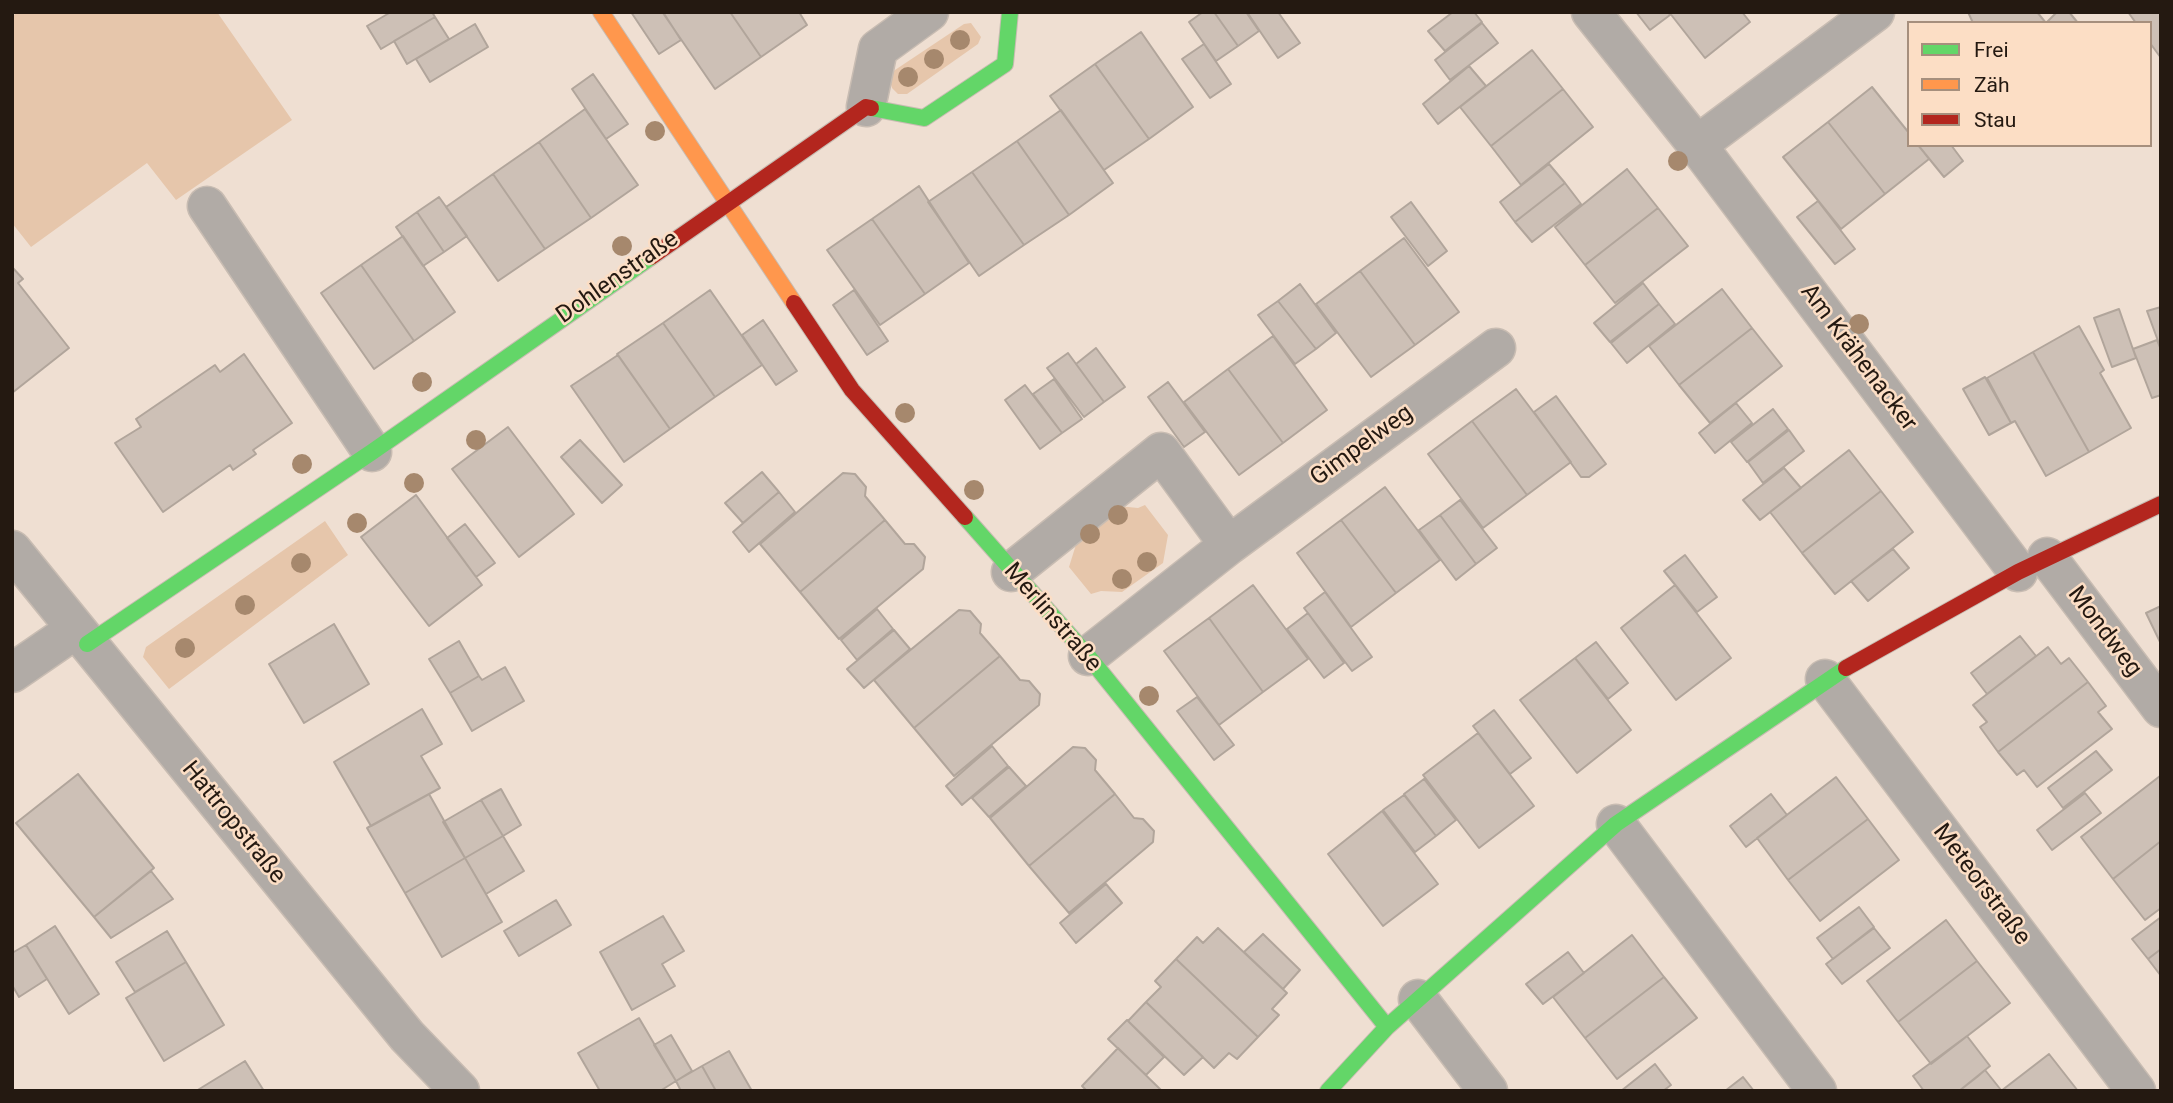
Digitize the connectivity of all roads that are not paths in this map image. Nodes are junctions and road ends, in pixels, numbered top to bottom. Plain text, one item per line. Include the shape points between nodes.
1 (601, 12) edge
2 (929, 12) edge
3 (1010, 12) edge
4 (1591, 12) edge
5 (1875, 12) edge
6 (866, 107) junction
7 (1697, 145) junction
8 (728, 201) junction
9 (207, 206) dead end
10 (1496, 348) dead end
11 (372, 452) junction
12 (2161, 504) edge
13 (1228, 545) junction
14 (12, 550) edge
15 (2032, 564) junction
16 (1011, 572) junction
17 (81, 636) junction
18 (1088, 656) junction
19 (12, 673) edge
20 (1825, 679) junction
21 (2161, 708) edge
22 (1616, 824) junction
23 (1418, 999) junction
24 (1387, 1027) junction
25 (460, 1091) edge
26 (1328, 1091) edge
27 (1488, 1091) edge
28 (1817, 1091) edge
29 (2136, 1091) edge

1 - 8 street, Merlinstraße
2 - 6 street via 878,48
3 - 6 street via 1005,64 924,118
4 - 7 street, Am Krähenacker
5 - 7 street
6 - 8 street, Dohlenstraße
7 - 15 street, Am Krähenacker
8 - 11 street, Dohlenstraße
8 - 16 street, Merlinstraße via 852,390
9 - 11 street
10 - 13 street, Gimpelweg
11 - 17 street, Dohlenstraße
12 - 15 street
13 - 16 street via 1161,452
13 - 18 street, Gimpelweg
14 - 17 street, Hattropstraße
15 - 20 street
15 - 21 street, Mondweg
16 - 18 street, Merlinstraße
17 - 19 street
17 - 25 street, Hattropstraße via 407,1037
18 - 24 street, Merlinstraße
20 - 22 street
20 - 29 street, Meteorstraße
22 - 23 street
22 - 28 street
23 - 24 street
23 - 27 street
24 - 26 street

